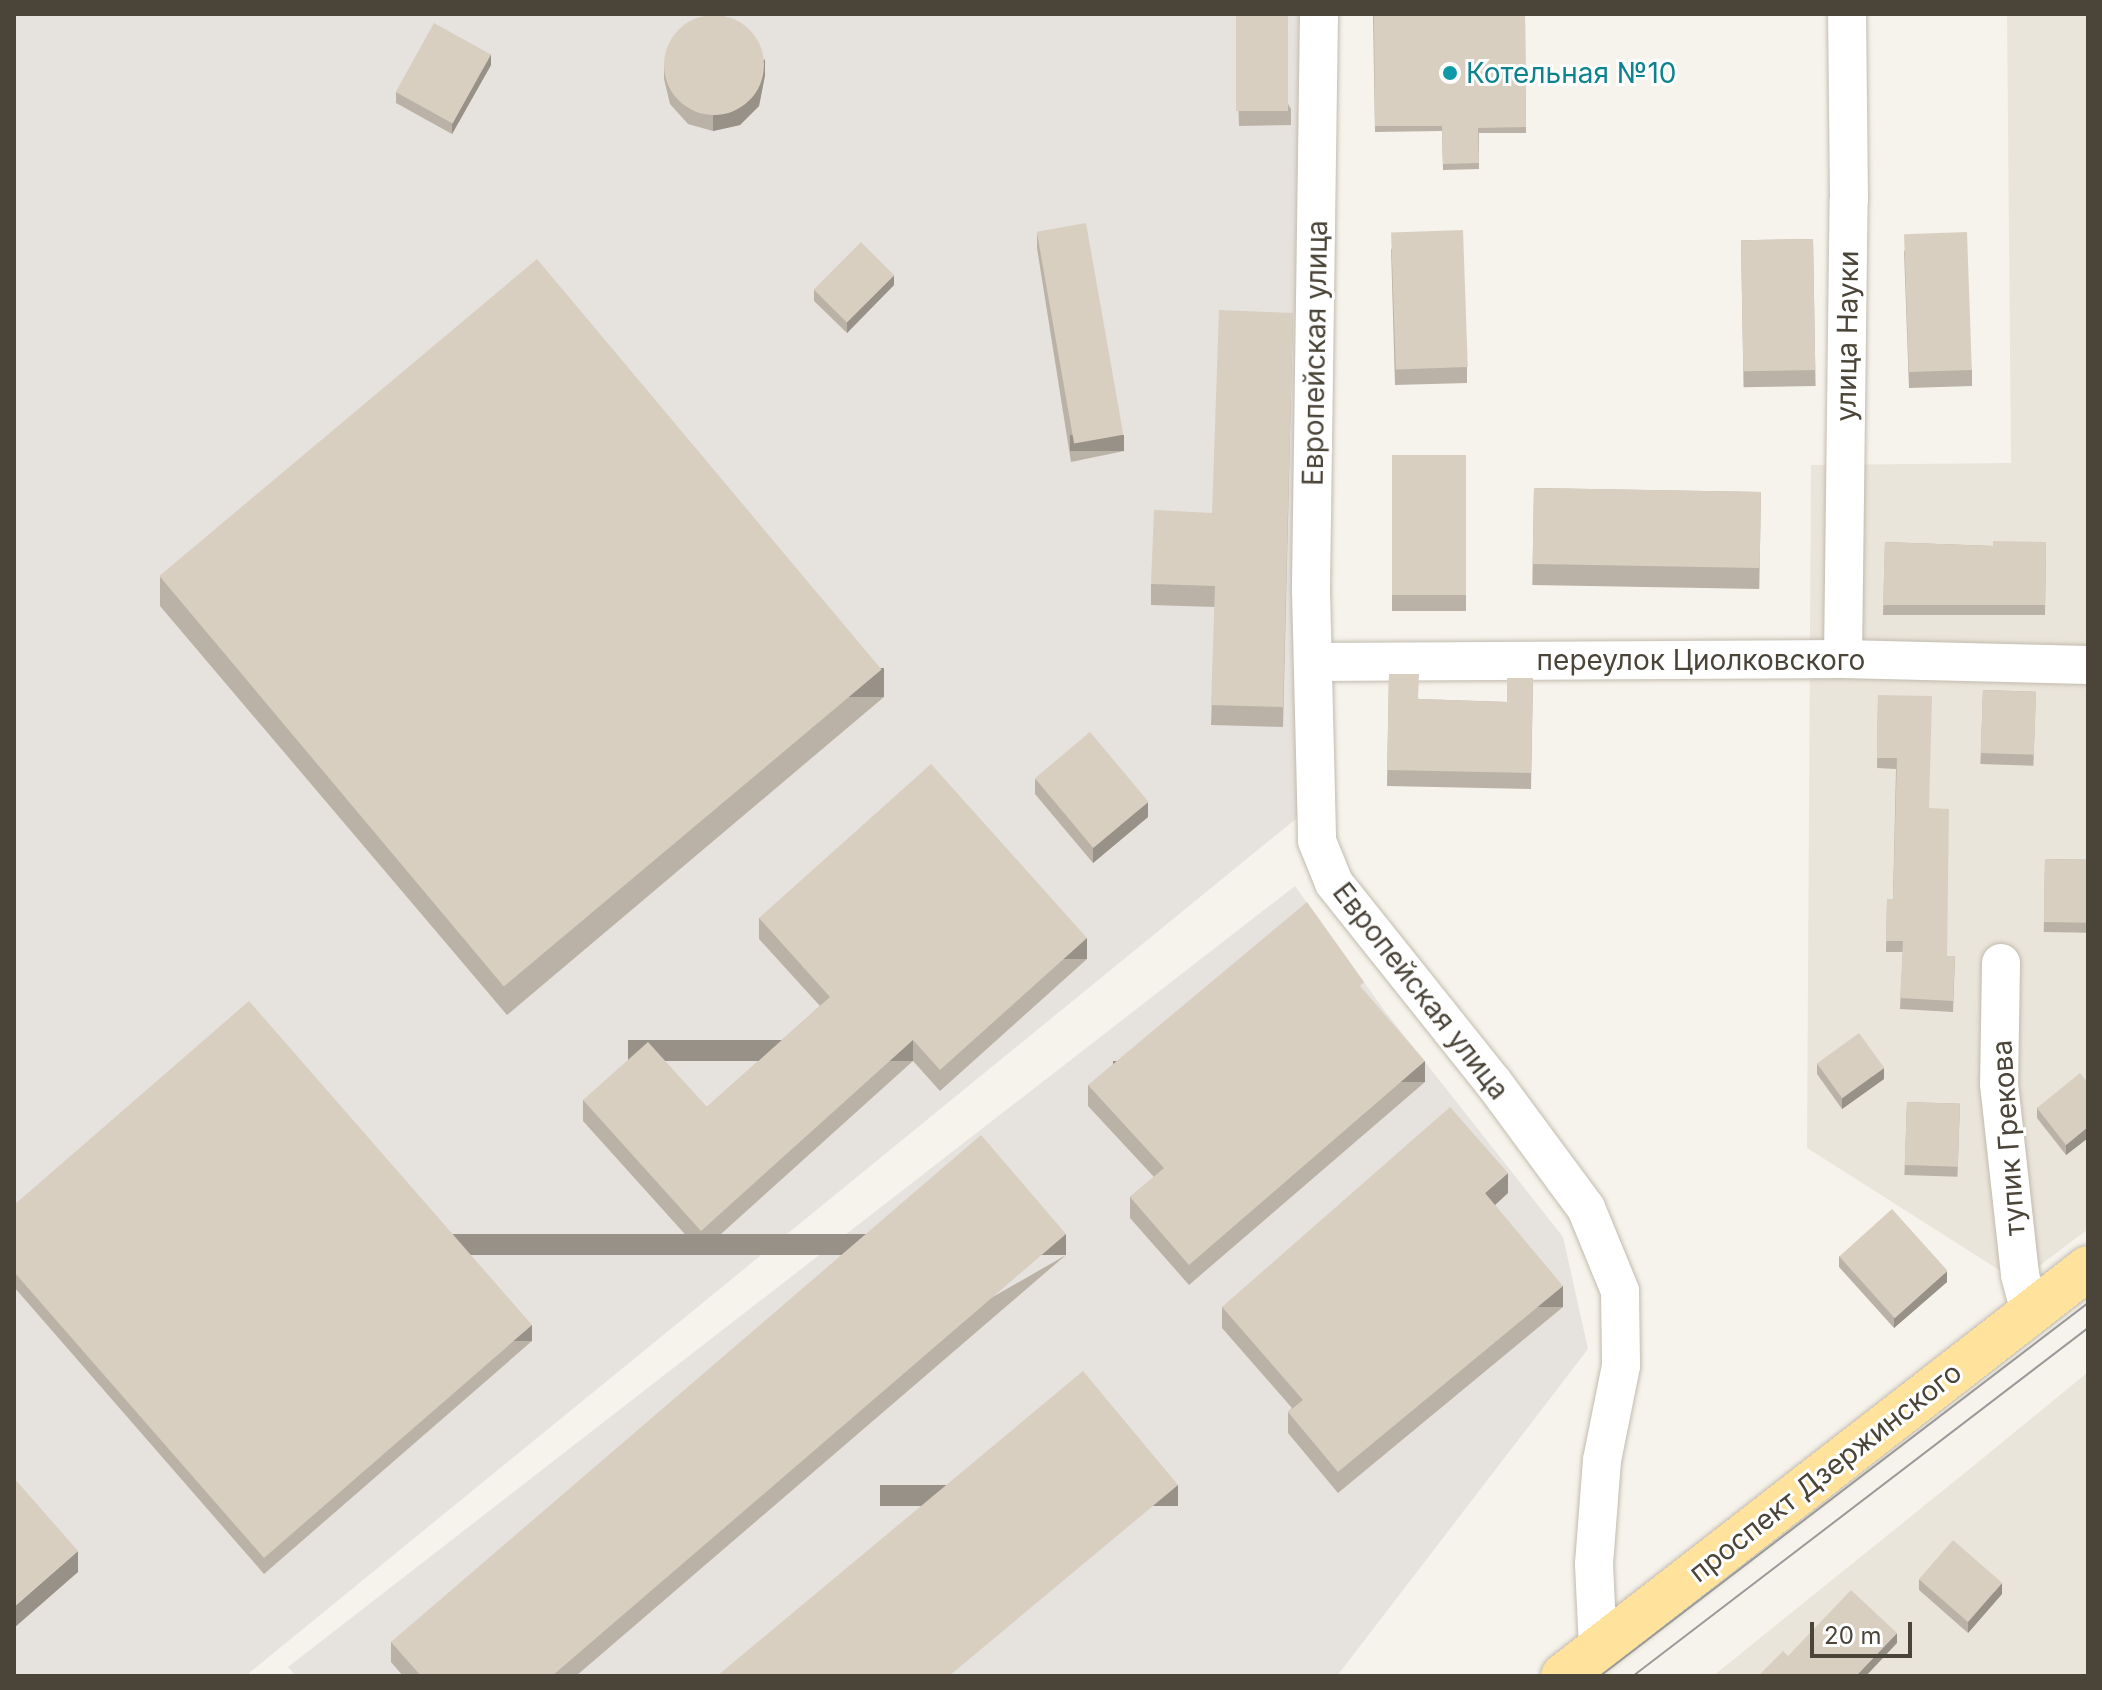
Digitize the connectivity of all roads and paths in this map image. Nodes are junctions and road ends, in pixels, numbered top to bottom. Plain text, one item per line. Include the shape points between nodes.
1 (1319, 14) edge
2 (1847, 14) edge
3 (1843, 659) junction
4 (1313, 662) junction
5 (2088, 665) edge
6 (2001, 963) dead end
7 (2088, 1268) edge
8 (2030, 1312) junction
9 (1598, 1649) junction
10 (1563, 1676) edge

1 - 4 street, Европейская улица
2 - 3 street, улица Науки
3 - 4 street, переулок Циолковского
3 - 5 street, переулок Циолковского
4 - 9 street, Европейская улица via 1317,841 1334,883 1586,1208 1620,1291 1621,1366 1602,1460 1594,1564
6 - 8 street, тупик Грекова via 1999,1084 2020,1275
7 - 8 main road, проспект Дзержинского
8 - 9 main road, проспект Дзержинского
9 - 10 main road, проспект Дзержинского

